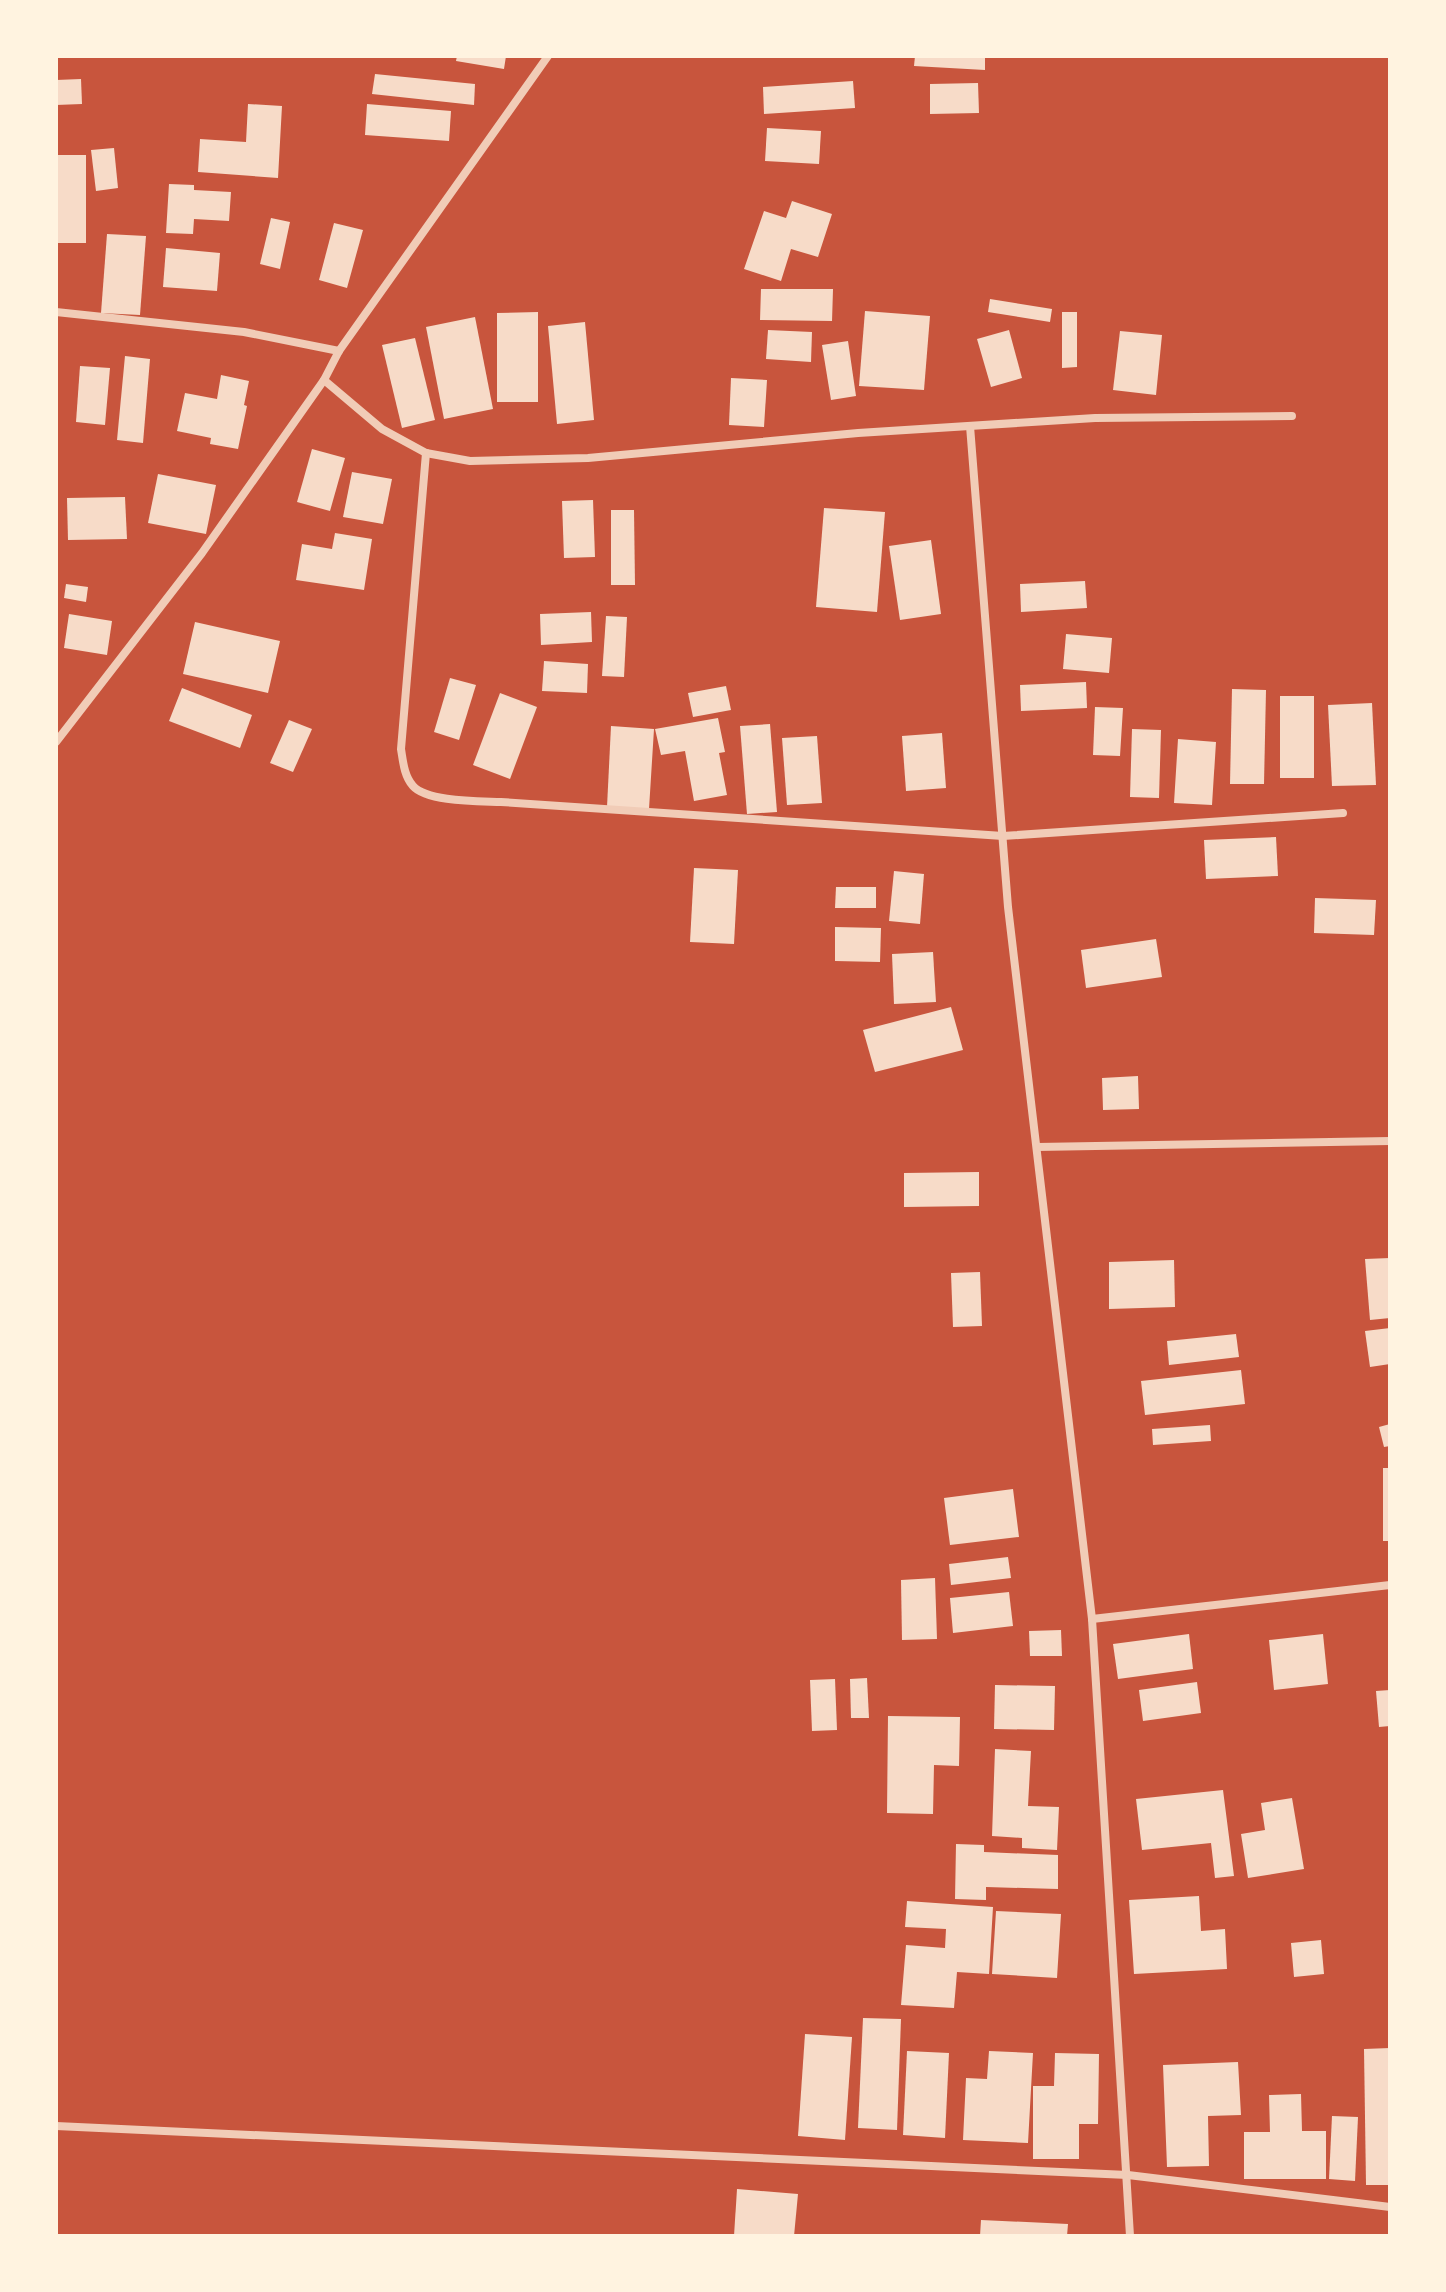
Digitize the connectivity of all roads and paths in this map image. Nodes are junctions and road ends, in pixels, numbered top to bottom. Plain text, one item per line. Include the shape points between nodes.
1 (548, 56) edge
2 (56, 312) edge
3 (339, 351) junction
4 (324, 380) junction
5 (1292, 416) dead end
6 (970, 426) junction
7 (426, 453) junction
8 (56, 742) edge
9 (1343, 813) dead end
10 (1003, 836) junction
11 (1390, 1141) edge
12 (1037, 1147) junction
13 (1390, 1585) edge
14 (1092, 1619) junction
15 (56, 2126) edge
16 (1128, 2175) junction
17 (1390, 2207) edge
18 (1130, 2236) edge

1 - 3 street
2 - 3 street via 244,332
3 - 4 street
4 - 7 street via 382,429
4 - 8 street via 202,553
5 - 6 street via 1095,418
6 - 7 street via 588,458 470,461
6 - 10 street
7 - 10 street via 401,749 412,785 423,793
9 - 10 street
10 - 12 street
11 - 12 street
12 - 14 street
13 - 14 street
14 - 16 street
15 - 16 street
16 - 17 street
16 - 18 street

